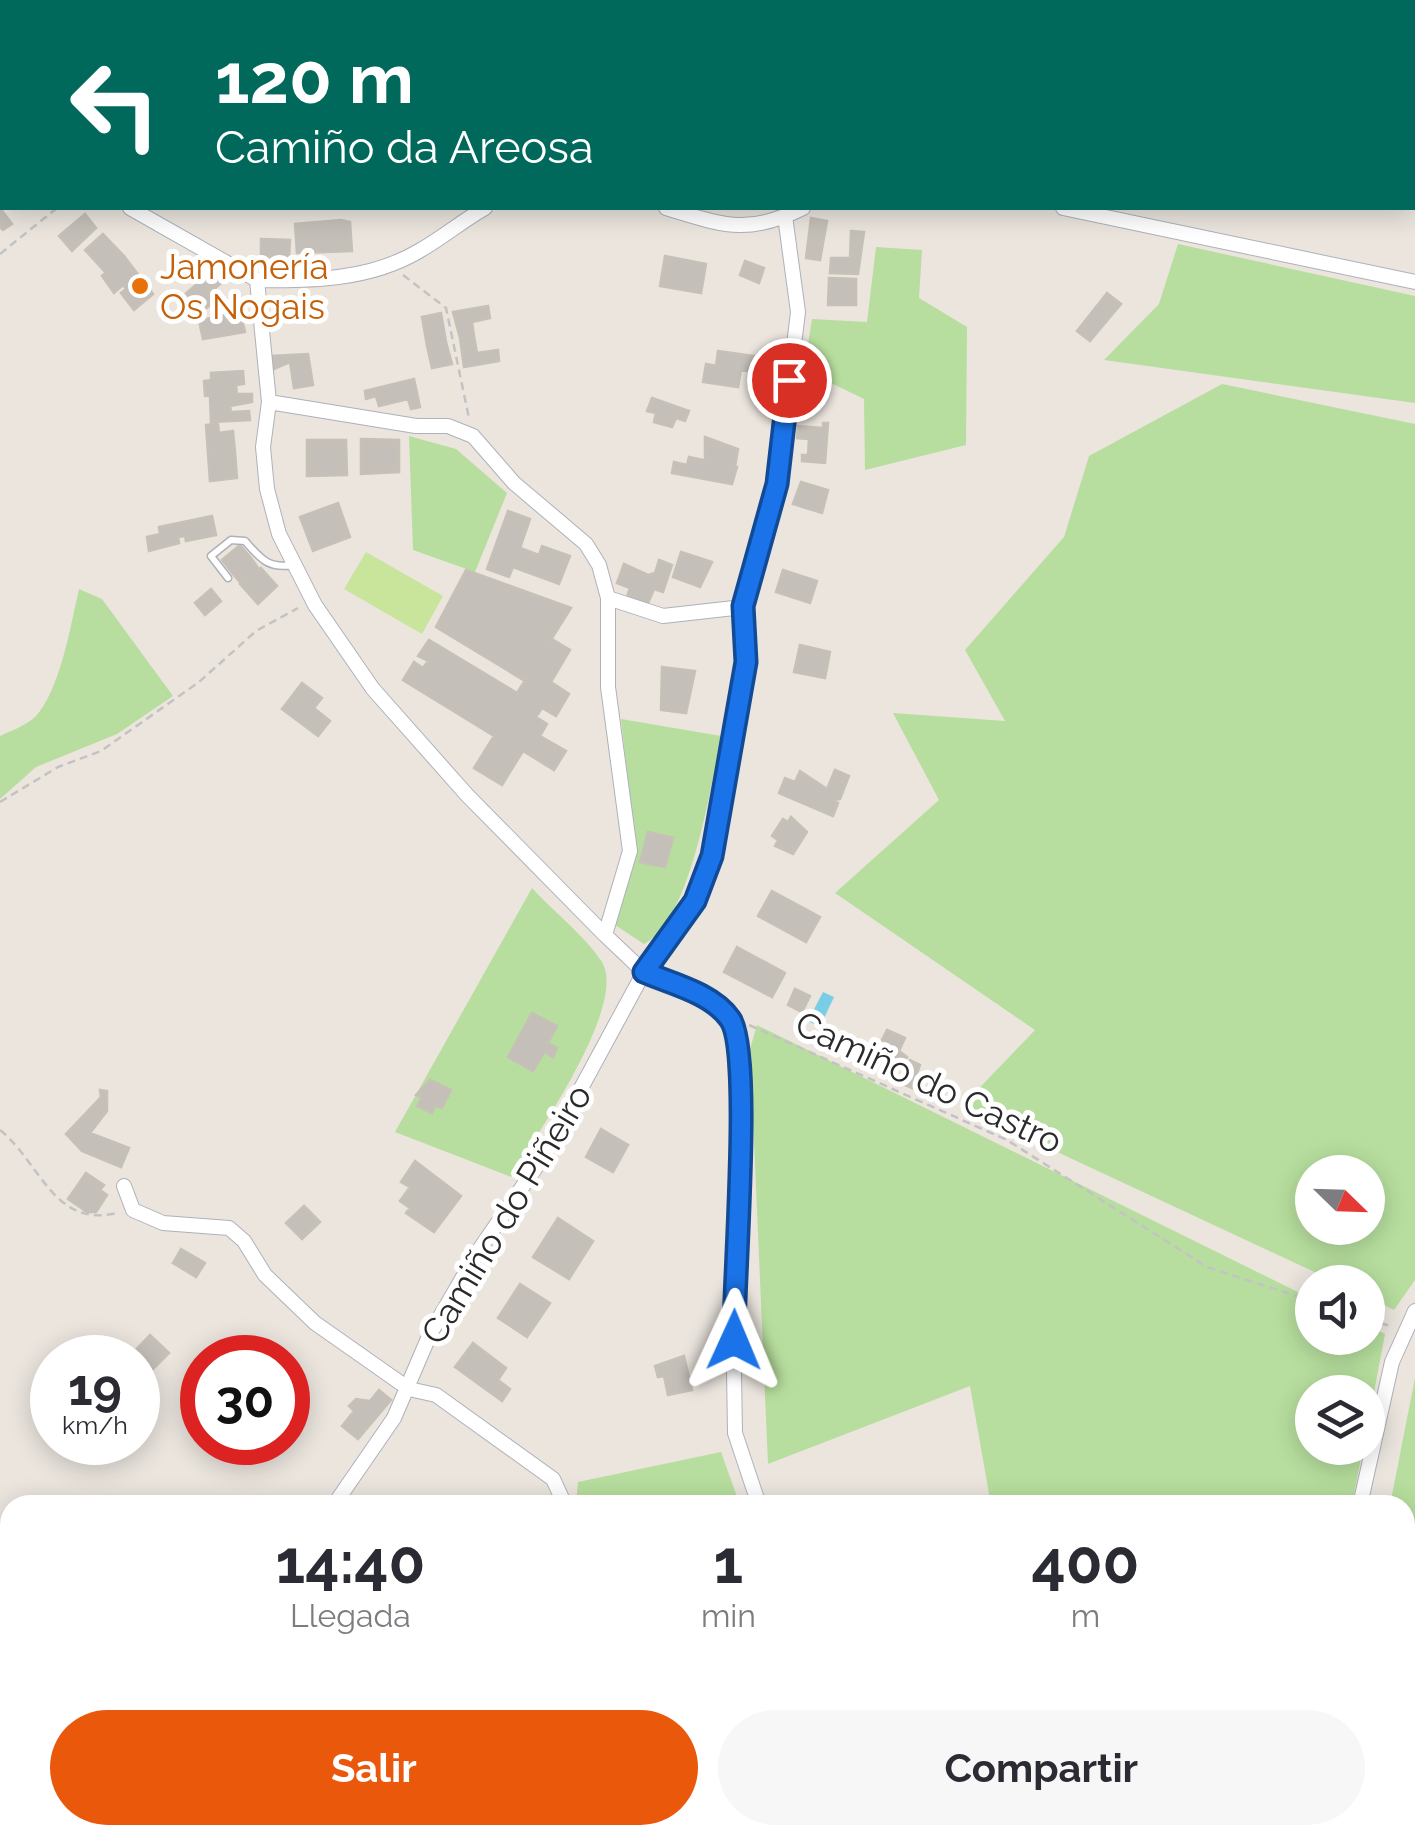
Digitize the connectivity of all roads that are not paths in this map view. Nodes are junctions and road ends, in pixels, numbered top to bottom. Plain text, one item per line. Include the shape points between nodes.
1 (134, 210) edge
2 (482, 210) edge
3 (673, 210) edge
4 (799, 210) edge
5 (1073, 210) edge
6 (786, 216) junction
7 (257, 280) junction
8 (1415, 282) edge
9 (270, 402) junction
10 (294, 564) junction
11 (228, 578) dead end
12 (608, 598) junction
13 (743, 606) junction
14 (604, 935) junction
15 (644, 972) junction
16 (124, 1186) dead end
17 (1415, 1310) edge
18 (409, 1390) junction
19 (341, 1495) edge
20 (560, 1495) edge
21 (756, 1495) edge
22 (1362, 1495) edge

1 - 7 street
2 - 7 street via 390,264 309,280
3 - 6 street via 732,228
4 - 6 street
5 - 8 street
6 - 13 street, Camiño do Piñeiro via 798,312 777,484
7 - 9 street
9 - 10 street via 266,489
9 - 12 street via 448,426 473,436 514,483 586,544
10 - 11 lane via 276,568 245,542 231,540 211,556
10 - 14 street via 373,689
12 - 13 street via 663,616
12 - 14 street via 608,687 630,851
13 - 15 street, Camiño do Piñeiro via 746,662 712,856 695,901
14 - 15 street
15 - 18 street, Camiño do Piñeiro via 547,1151 430,1334
15 - 21 street via 716,1003 733,1022 741,1165 733,1309 736,1433
16 - 18 street via 134,1210 163,1223 228,1228 315,1323
17 - 22 street via 1392,1362
18 - 19 street, Camiño do Piñeiro
18 - 20 street via 436,1396 553,1480

